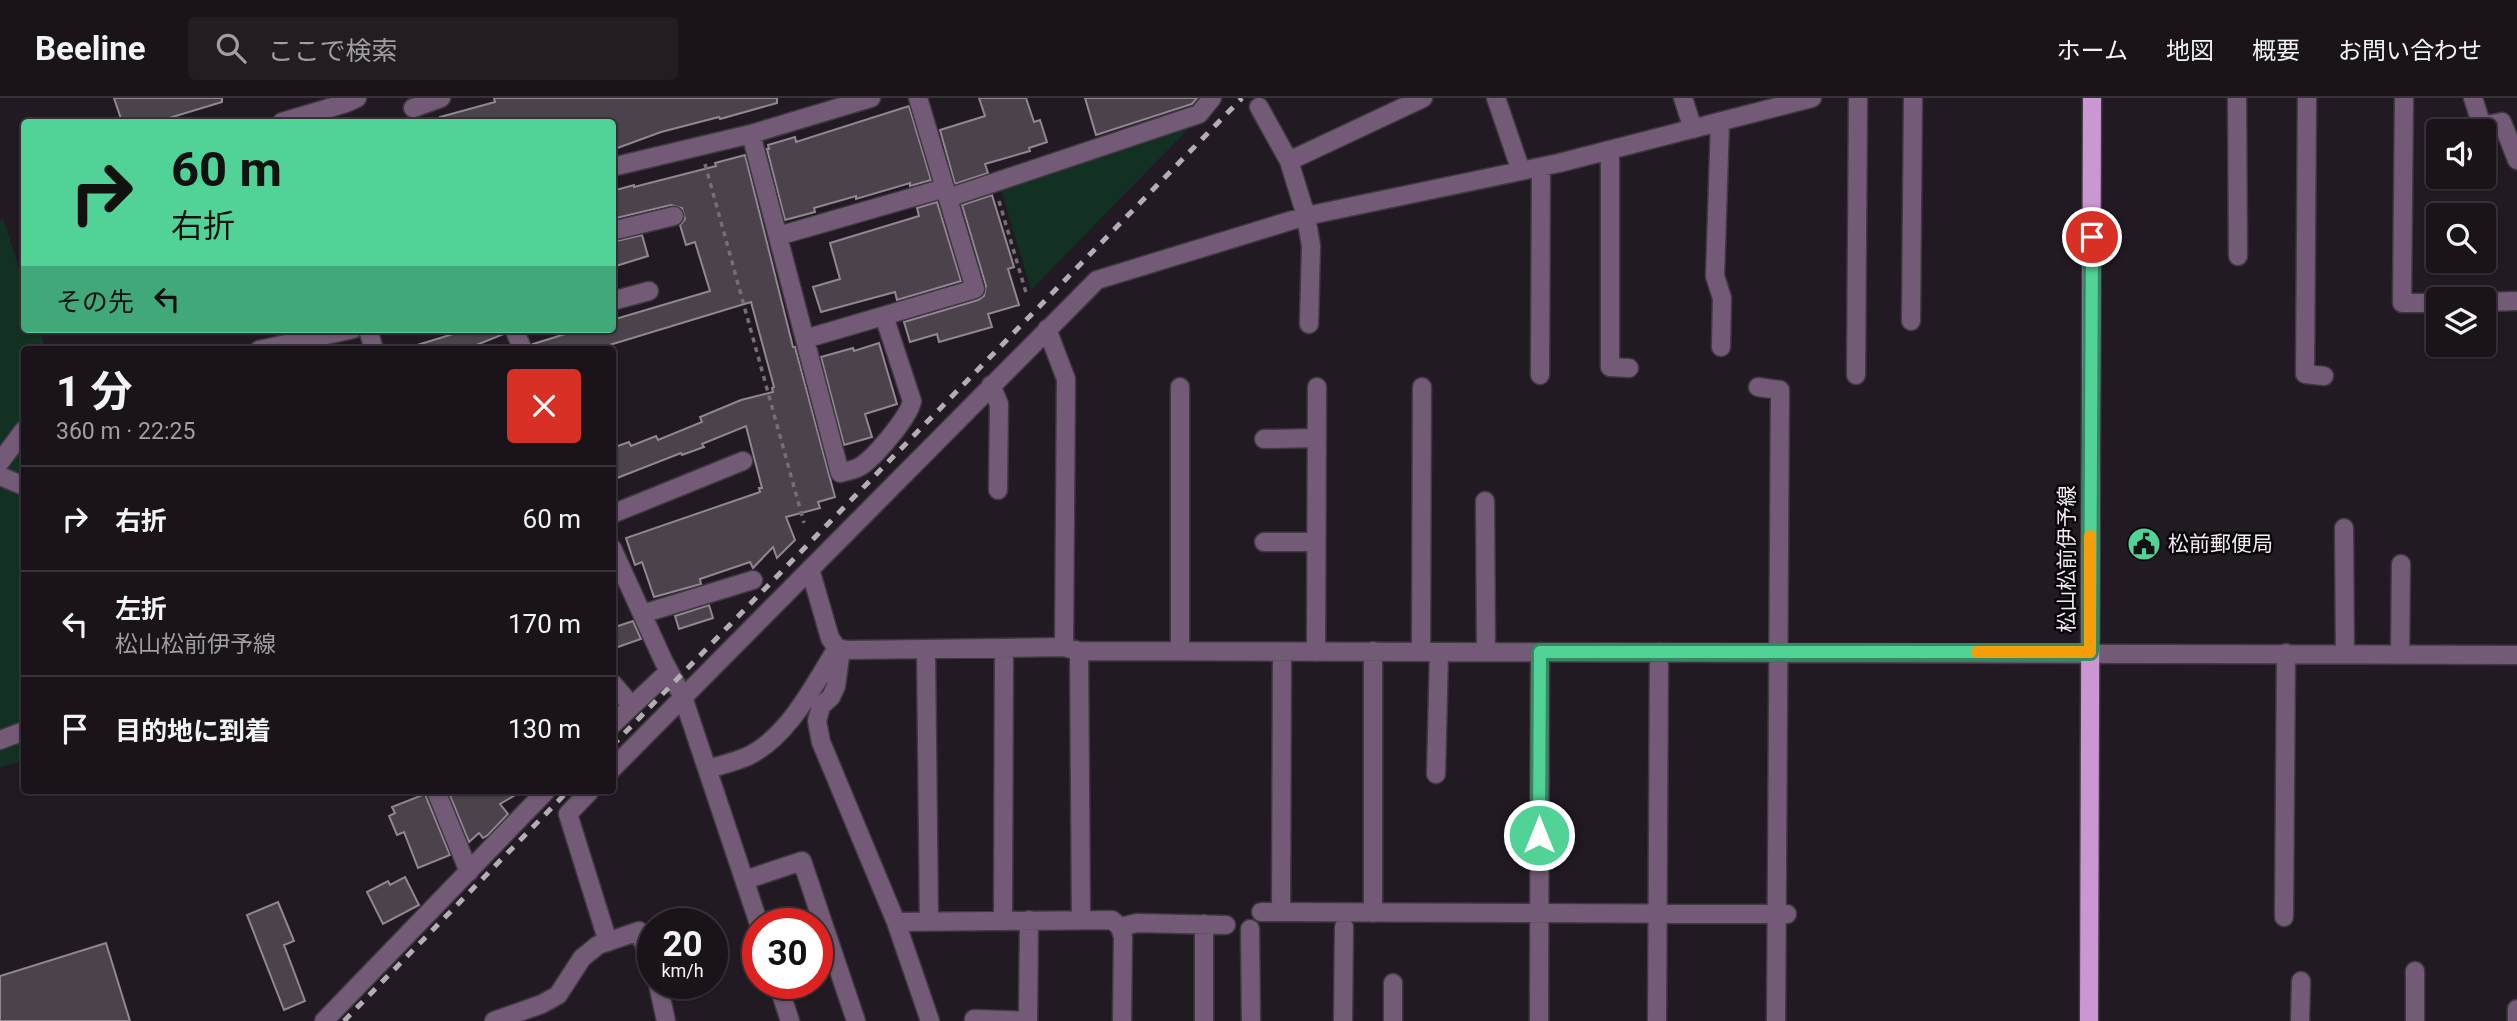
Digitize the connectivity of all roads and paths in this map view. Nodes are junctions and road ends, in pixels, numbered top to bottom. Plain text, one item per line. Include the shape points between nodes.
1 (356, 98) edge
2 (441, 98) edge
3 (871, 98) edge
4 (918, 98) edge
5 (1212, 98) edge
6 (1423, 98) edge
7 (1496, 98) edge
8 (1683, 98) edge
9 (1812, 98) edge
10 (1858, 98) edge
11 (1913, 98) edge
12 (2092, 98) edge
13 (2237, 98) edge
14 (2308, 98) edge
15 (2404, 98) edge
16 (2473, 98) edge
17 (1259, 107) dead end
18 (414, 109) edge
19 (292, 119) edge
20 (1720, 122) junction
21 (1693, 129) junction
22 (751, 134) junction
23 (700, 146) junction
24 (1610, 150) junction
25 (2517, 160) edge
26 (1289, 161) junction
27 (616, 166) edge
28 (1541, 167) junction
29 (1521, 171) junction
30 (994, 183) junction
31 (947, 193) junction
32 (674, 216) dead end
33 (1306, 216) junction
34 (616, 230) edge
35 (778, 236) junction
36 (2238, 256) dead end
37 (649, 290) dead end
38 (1027, 296) dead end
39 (616, 300) edge
40 (2496, 302) edge
41 (2517, 302) edge
42 (2426, 303) edge
43 (884, 316) junction
44 (1911, 321) dead end
45 (1309, 324) dead end
46 (1047, 329) junction
47 (326, 333) edge
48 (805, 339) junction
49 (309, 344) edge
50 (1721, 347) dead end
51 (1629, 368) dead end
52 (1540, 375) dead end
53 (1856, 375) dead end
54 (2324, 376) dead end
55 (991, 385) junction
56 (1180, 387) dead end
57 (1317, 387) dead end
58 (1422, 387) dead end
59 (1758, 387) dead end
60 (21, 434) edge
61 (1317, 438) junction
62 (1264, 439) dead end
63 (743, 461) dead end
64 (0, 462) edge
65 (0, 475) edge
66 (21, 485) edge
67 (998, 490) dead end
68 (1485, 501) dead end
69 (616, 512) edge
70 (804, 523) dead end
71 (2344, 528) dead end
72 (1264, 542) dead end
73 (1316, 542) junction
74 (616, 557) edge
75 (2401, 564) dead end
76 (810, 569) junction
77 (753, 580) dead end
78 (642, 614) junction
79 (839, 648) junction
80 (1004, 648) junction
81 (926, 649) junction
82 (1072, 649) junction
83 (1180, 651) junction
84 (1430, 651) junction
85 (1486, 651) junction
86 (1282, 652) junction
87 (1316, 652) junction
88 (1373, 652) junction
89 (1540, 652) junction
90 (1659, 652) junction
91 (1779, 652) junction
92 (2090, 652) junction
93 (2286, 653) junction
94 (2345, 654) junction
95 (2400, 654) junction
96 (2517, 655) edge
97 (669, 671) junction
98 (616, 688) edge
99 (683, 697) junction
100 (632, 706) junction
101 (616, 721) edge
102 (21, 732) edge
103 (0, 740) edge
104 (616, 765) edge
105 (709, 769) junction
106 (1436, 774) dead end
107 (437, 794) edge
108 (543, 794) edge
109 (587, 794) edge
110 (469, 872) junction
111 (745, 880) junction
112 (754, 908) edge
113 (1261, 912) dead end
114 (1281, 912) junction
115 (1373, 913) junction
116 (1539, 913) junction
117 (1657, 914) junction
118 (1782, 914) junction
119 (2284, 917) dead end
120 (1081, 919) junction
121 (1003, 920) junction
122 (1029, 920) junction
123 (896, 922) junction
124 (929, 922) junction
125 (1204, 924) junction
126 (1226, 925) dead end
127 (1120, 927) junction
128 (1344, 927) dead end
129 (1250, 929) dead end
130 (637, 932) edge
131 (608, 942) junction
132 (2415, 971) dead end
133 (2301, 981) dead end
134 (1393, 983) dead end
135 (661, 999) edge
136 (783, 999) edge
137 (2517, 1009) edge
138 (974, 1019) edge
139 (324, 1021) edge
140 (494, 1021) edge
141 (666, 1021) edge
142 (790, 1021) edge
143 (856, 1021) edge
144 (930, 1021) edge
145 (1122, 1021) edge
146 (1204, 1021) edge
147 (1251, 1021) edge
148 (1343, 1021) edge
149 (1393, 1021) edge
150 (1539, 1021) edge
151 (1657, 1021) edge
152 (1776, 1021) edge
153 (2089, 1021) edge
154 (2300, 1021) edge
155 (2415, 1021) edge
156 (2516, 1021) edge

1 - 19 street
2 - 18 street
3 - 22 street
4 - 31 street
5 - 30 street via 1199,114
6 - 26 street
7 - 29 street
8 - 21 street
9 - 20 street
10 - 53 street
11 - 44 street
12 - 92 main road, 松山松前伊予線
13 - 36 street
14 - 54 street via 2305,374
15 - 42 street via 2402,303
16 - 25 street via 2482,126 2502,122
17 - 26 street
20 - 21 street
20 - 50 street via 1715,276 1722,298
21 - 24 street
22 - 23 street
22 - 35 street
23 - 27 street
23 - 70 path
24 - 28 street
24 - 51 street via 1610,367
26 - 33 street
28 - 29 street
28 - 52 street
29 - 33 street
30 - 31 street
30 - 38 path
31 - 35 street
31 - 43 street via 975,289
32 - 34 street
33 - 45 street via 1311,246
33 - 46 street via 1097,280
35 - 48 street
37 - 39 street
40 - 41 street
43 - 48 street
43 - 48 street via 912,401 904,421 860,467 839,473
46 - 55 street
46 - 82 street via 1066,379
47 - 49 street
55 - 67 street via 999,404
55 - 76 street
56 - 83 street
57 - 61 street
58 - 84 street
59 - 91 street via 1780,390
60 - 64 street
61 - 62 street
61 - 73 street
63 - 69 street
65 - 66 street
68 - 85 street
71 - 94 street
72 - 73 street
73 - 87 street
74 - 78 street
75 - 95 street
76 - 79 street via 830,638
76 - 99 street
77 - 78 street
78 - 97 street
79 - 81 street
79 - 105 street via 789,721 767,744 747,757
79 - 123 street via 836,686 821,706 817,721 821,742
80 - 81 street
80 - 82 street
80 - 121 street
81 - 124 street
82 - 83 street
82 - 120 street
83 - 86 street
84 - 85 street
84 - 88 street
84 - 106 street
85 - 89 street
86 - 87 street
86 - 114 street
87 - 88 street
88 - 115 street
89 - 90 street
89 - 116 street
90 - 91 street
90 - 117 street
91 - 92 street
91 - 118 street
92 - 93 street
92 - 153 main road, 松山松前伊予線
93 - 94 street
93 - 119 street
94 - 95 street
95 - 96 street
97 - 99 street
97 - 100 street
98 - 100 street
99 - 104 street
99 - 105 street
100 - 101 street
102 - 103 street
105 - 111 street
107 - 110 street
108 - 110 street
109 - 131 street via 568,814
110 - 139 street
111 - 112 street
111 - 143 street via 802,861
113 - 114 street
114 - 115 street
115 - 116 street
116 - 117 street
116 - 150 street
117 - 118 street
117 - 151 street
118 - 152 street
120 - 122 street
120 - 127 street via 1112,920
121 - 122 street
121 - 124 street
122 - 138 street via 1028,1021
123 - 124 street
123 - 144 street
125 - 126 street
125 - 127 street
125 - 146 street
127 - 145 street
128 - 148 street
129 - 147 street
130 - 131 street
131 - 140 street via 582,958 558,995
132 - 155 street
133 - 154 street
134 - 149 street
135 - 141 street
136 - 142 street
137 - 156 street

